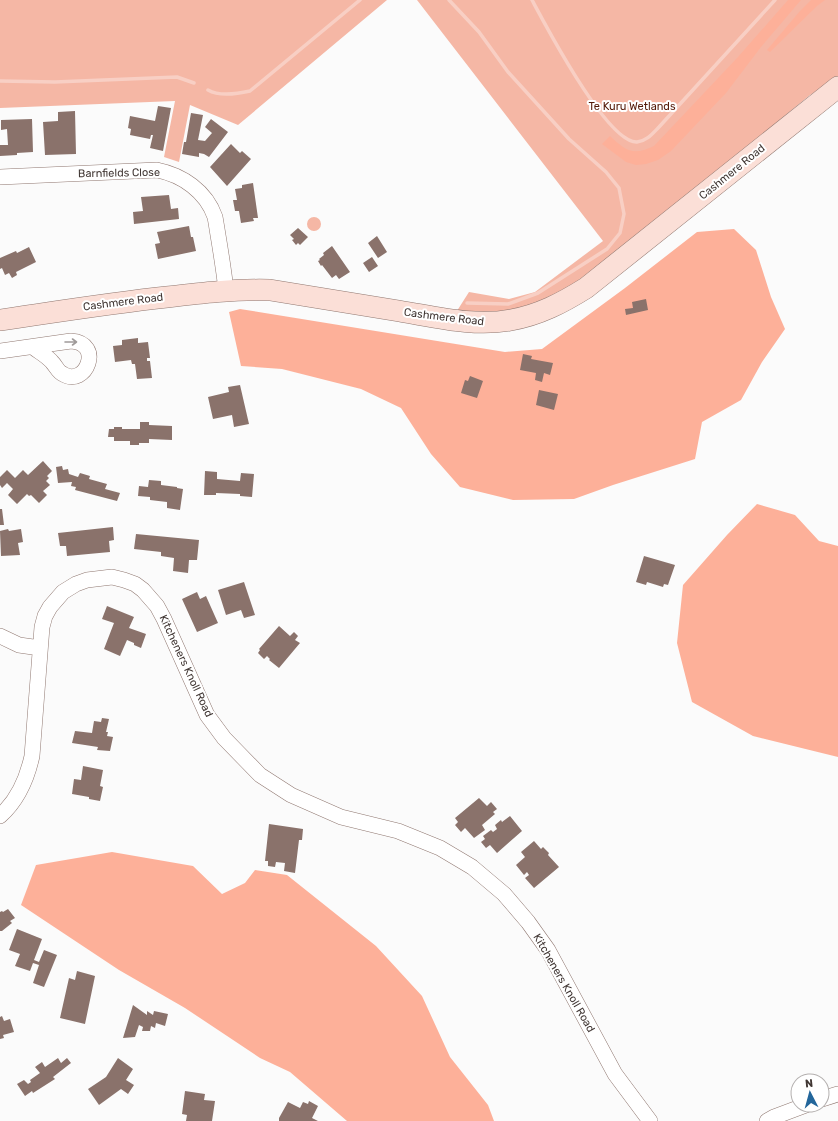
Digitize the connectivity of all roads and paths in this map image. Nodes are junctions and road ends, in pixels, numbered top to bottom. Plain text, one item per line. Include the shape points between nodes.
1 (838, 87) edge
2 (0, 177) edge
3 (226, 290) junction
4 (0, 320) edge
5 (33, 347) dead end
6 (0, 351) edge
7 (0, 636) edge
8 (40, 648) junction
9 (0, 816) edge
10 (790, 1111) edge
11 (650, 1121) edge
12 (767, 1121) edge

1 - 3 street, Cashmere Road via 586,288 551,309 531,316 504,321 475,322 270,290
2 - 3 street, Barnfields Close via 157,170 181,178 202,196 215,217
3 - 4 street, Cashmere Road
5 - 6 street
7 - 8 street via 19,644
8 - 9 street, Kitcheners Knoll Road via 29,769 18,795
8 - 11 street, Kitcheners Knoll Road via 45,616 56,599 76,584 87,580 112,578 135,584 143,590 164,619 207,715 224,738 260,775 291,795 341,817 398,831 440,848 472,867 504,894 548,950 615,1074
10 - 12 street

